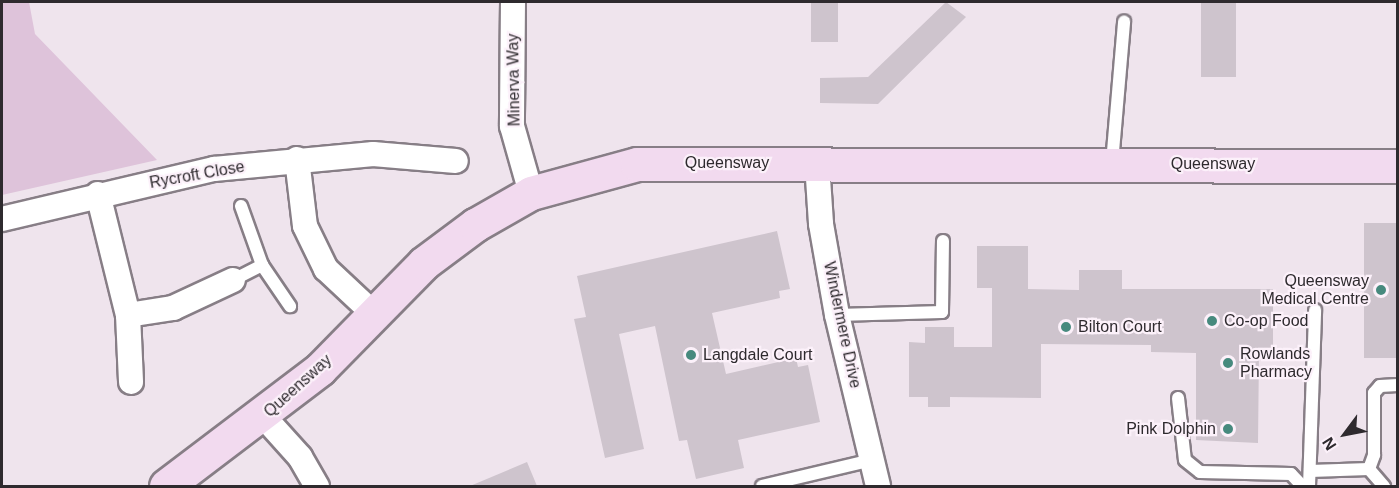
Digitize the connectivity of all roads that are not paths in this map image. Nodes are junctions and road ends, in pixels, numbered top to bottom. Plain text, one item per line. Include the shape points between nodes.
1 (513, 2) edge
2 (1124, 22) dead end
3 (297, 159) junction
4 (456, 161) dead end
5 (817, 163) junction
6 (1112, 163) junction
7 (1398, 166) edge
8 (531, 193) junction
9 (98, 194) junction
10 (241, 206) dead end
11 (2, 219) edge
12 (943, 241) dead end
13 (262, 265) junction
14 (233, 280) joint
15 (290, 306) dead end
16 (1315, 310) dead end
17 (373, 313) junction
18 (128, 315) junction
19 (837, 315) junction
20 (131, 382) dead end
21 (1398, 385) edge
22 (1178, 398) dead end
23 (264, 417) junction
24 (872, 460) junction
25 (1369, 469) junction
26 (1310, 471) junction
27 (166, 486) edge
28 (317, 486) edge
29 (762, 486) edge
30 (878, 486) edge
31 (1302, 486) edge
32 (1309, 486) edge
33 (1384, 486) edge

1 - 8 street, Minerva Way via 512,126
2 - 6 lane
3 - 4 street, Rycroft Close via 373,154
3 - 9 street, Rycroft Close via 214,169
3 - 17 street via 304,226 326,269
5 - 6 street, Queensway
5 - 8 street, Queensway via 638,164
5 - 19 street, Windermere Drive via 821,224
6 - 7 street, Queensway
8 - 17 street, Queensway via 450,244
9 - 11 street, Rycroft Close
9 - 18 street
10 - 13 lane
12 - 19 lane via 942,312
13 - 14 lane
13 - 15 lane
14 - 18 street via 173,308
16 - 26 lane
17 - 23 street, Queensway via 320,369
18 - 20 street
19 - 24 street, Windermere Drive
21 - 25 lane via 1380,386 1374,393 1374,455
22 - 31 lane via 1185,460 1200,472 1291,474
23 - 27 street, Queensway
23 - 28 street via 300,457
24 - 29 lane
24 - 30 street, Windermere Drive
25 - 26 lane
25 - 33 lane
26 - 32 lane

